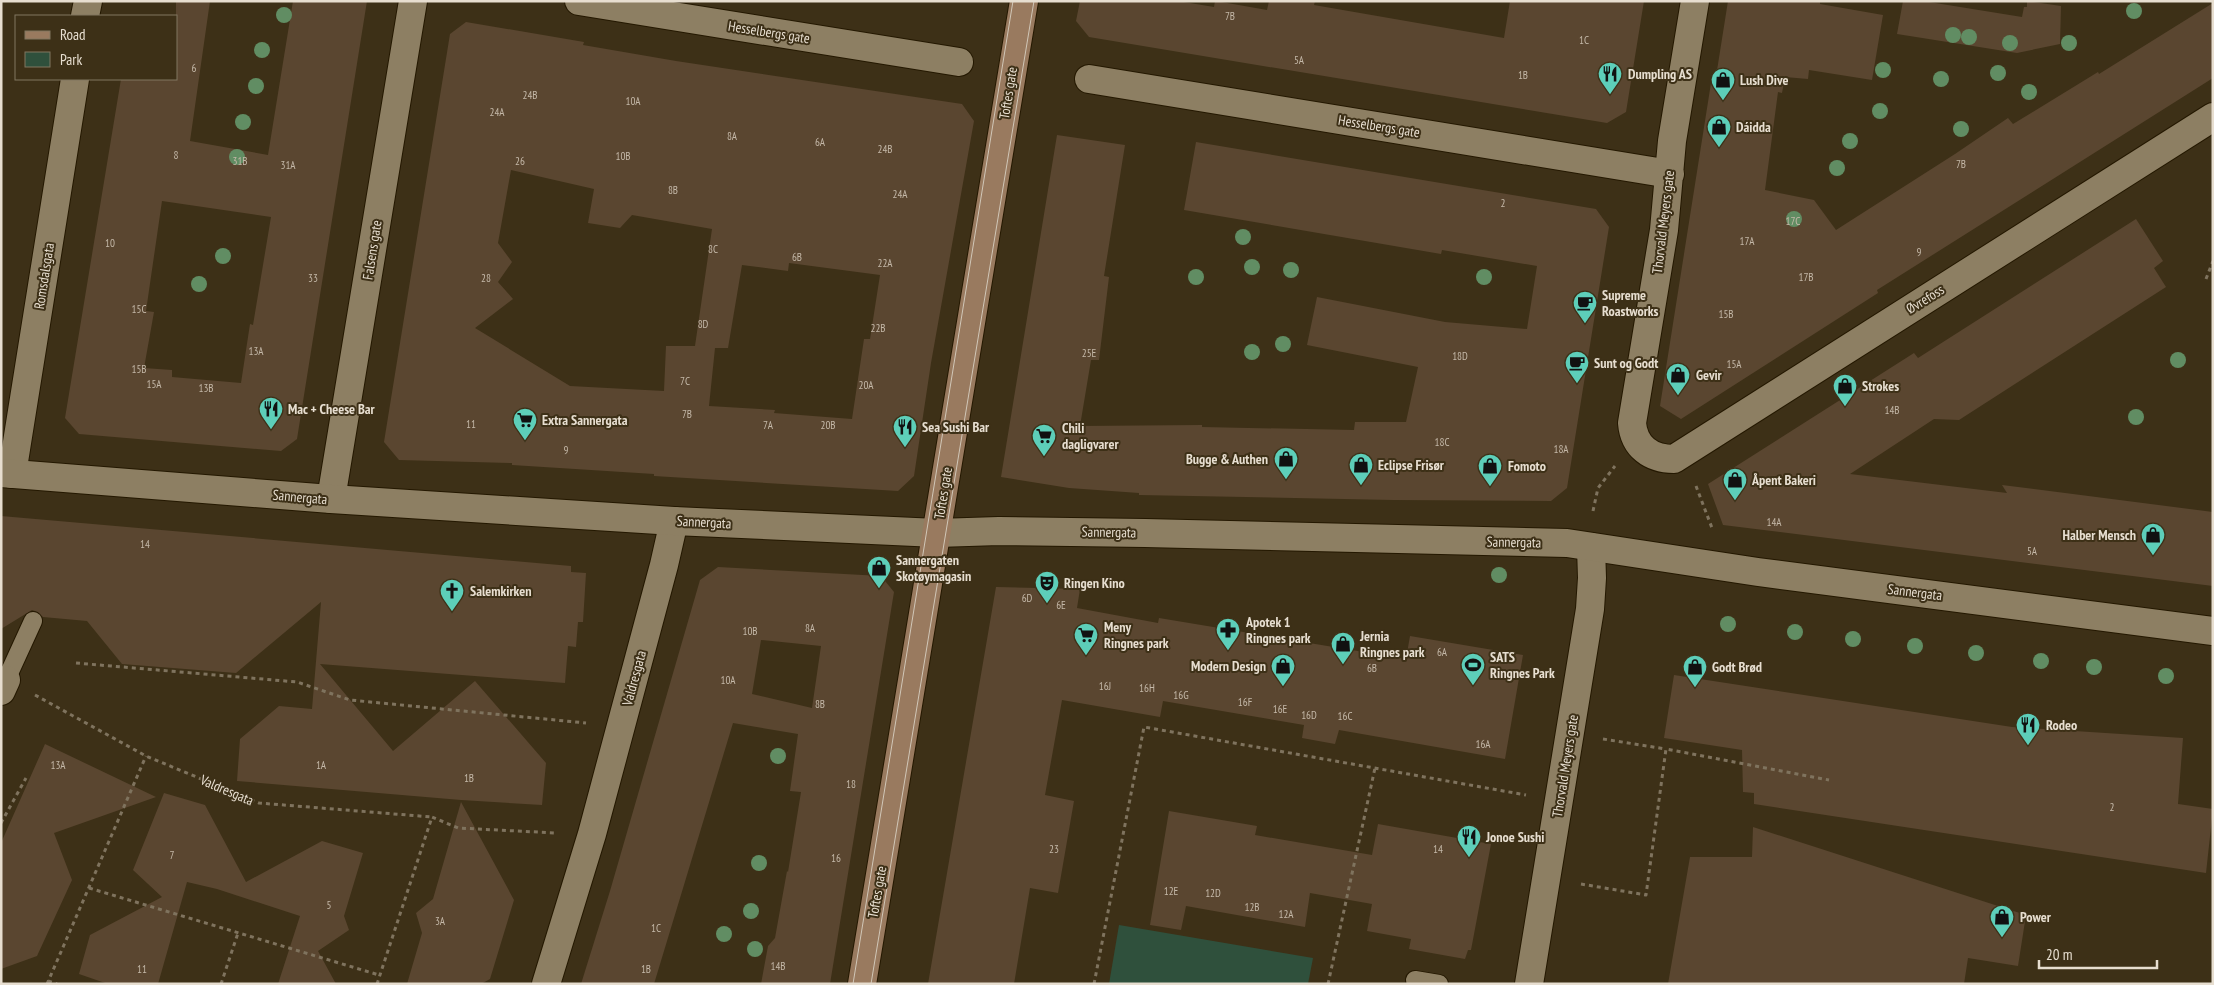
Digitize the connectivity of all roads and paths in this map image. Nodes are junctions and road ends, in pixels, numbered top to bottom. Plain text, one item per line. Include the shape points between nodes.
1 (88, 1) edge
2 (413, 1) edge
3 (579, 1) edge
4 (1024, 1) edge
5 (1695, 1) edge
6 (85, 15) edge
7 (959, 62) dead end
8 (1088, 79) dead end
9 (75, 80) edge
10 (2213, 117) edge
11 (1670, 174) junction
12 (2213, 261) edge
13 (2206, 279) dead end
14 (1637, 441) junction
15 (7, 473) edge
16 (1696, 486) dead end
17 (330, 499) junction
18 (674, 521) junction
19 (1712, 528) dead end
20 (937, 533) junction
21 (1590, 547) junction
22 (33, 621) dead end
23 (2213, 631) edge
24 (76, 663) dead end
25 (4, 685) edge
26 (591, 723) dead end
27 (1598, 738) dead end
28 (1666, 749) junction
29 (146, 756) junction
30 (1375, 768) junction
31 (26, 778) dead end
32 (1830, 780) dead end
33 (1559, 801) junction
34 (432, 818) junction
35 (1, 824) edge
36 (592, 834) junction
37 (1546, 878) junction
38 (89, 888) junction
39 (238, 933) junction
40 (379, 975) junction
41 (1415, 980) dead end
42 (48, 982) edge
43 (57, 984) edge
44 (221, 984) edge
45 (376, 984) edge
46 (546, 984) edge
47 (862, 984) edge
48 (1094, 984) edge
49 (1328, 984) edge
50 (1439, 984) edge
51 (1529, 984) edge

1 - 6 street
2 - 17 street, Falsens gate
3 - 7 street, Hesselbergs gate
4 - 20 main road, Toftes gate
5 - 11 street, Thorvald Meyers gate via 1672,141
8 - 11 street, Hesselbergs gate
9 - 15 street, Romsdalsgata
10 - 14 street, Øvrefoss via 1674,459 1658,458
11 - 14 street, Thorvald Meyers gate via 1664,230 1632,423
12 - 13 path
14 - 21 path via 1598,488
15 - 17 street, Sannergata
16 - 19 path
17 - 18 street, Sannergata
18 - 20 street, Sannergata
18 - 36 street, Valdresgata
20 - 21 street, Sannergata via 1145,533 1536,542
20 - 47 main road, Toftes gate
21 - 23 street, Sannergata
21 - 33 street, Thorvald Meyers gate via 1590,608
22 - 25 lane
24 - 26 path via 297,682 350,700
25 - 29 path, Valdresgata
27 - 28 path
28 - 32 path
28 - 37 path via 1646,895
29 - 34 path, Valdresgata via 259,803
29 - 38 path
30 - 33 path
30 - 48 path via 1144,727
30 - 49 path
31 - 35 path
33 - 37 street, Thorvald Meyers gate
34 - 36 path, Valdresgata via 458,828
34 - 40 path
36 - 46 street, Valdresgata
37 - 51 street, Thorvald Meyers gate
38 - 39 path
38 - 42 path
39 - 40 path
39 - 44 path
40 - 45 path
41 - 50 lane
42 - 43 path

